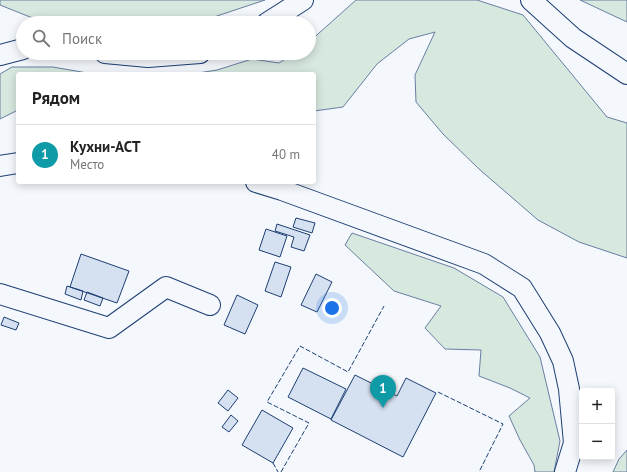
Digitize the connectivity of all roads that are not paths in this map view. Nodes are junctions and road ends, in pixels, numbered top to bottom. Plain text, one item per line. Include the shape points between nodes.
1 (303, 0) edge
2 (531, 0) edge
3 (278, 16) edge
4 (16, 51) edge
5 (0, 55) edge
6 (627, 74) edge
7 (16, 163) edge
8 (0, 166) edge
9 (262, 184) edge
10 (0, 294) edge
11 (210, 305) dead end
12 (565, 472) edge

1 - 3 street
2 - 6 street via 573,38
4 - 5 street
7 - 8 street
9 - 12 street via 484,264 522,288 550,333 563,362 569,389 574,443
10 - 11 street via 109,328 166,287

